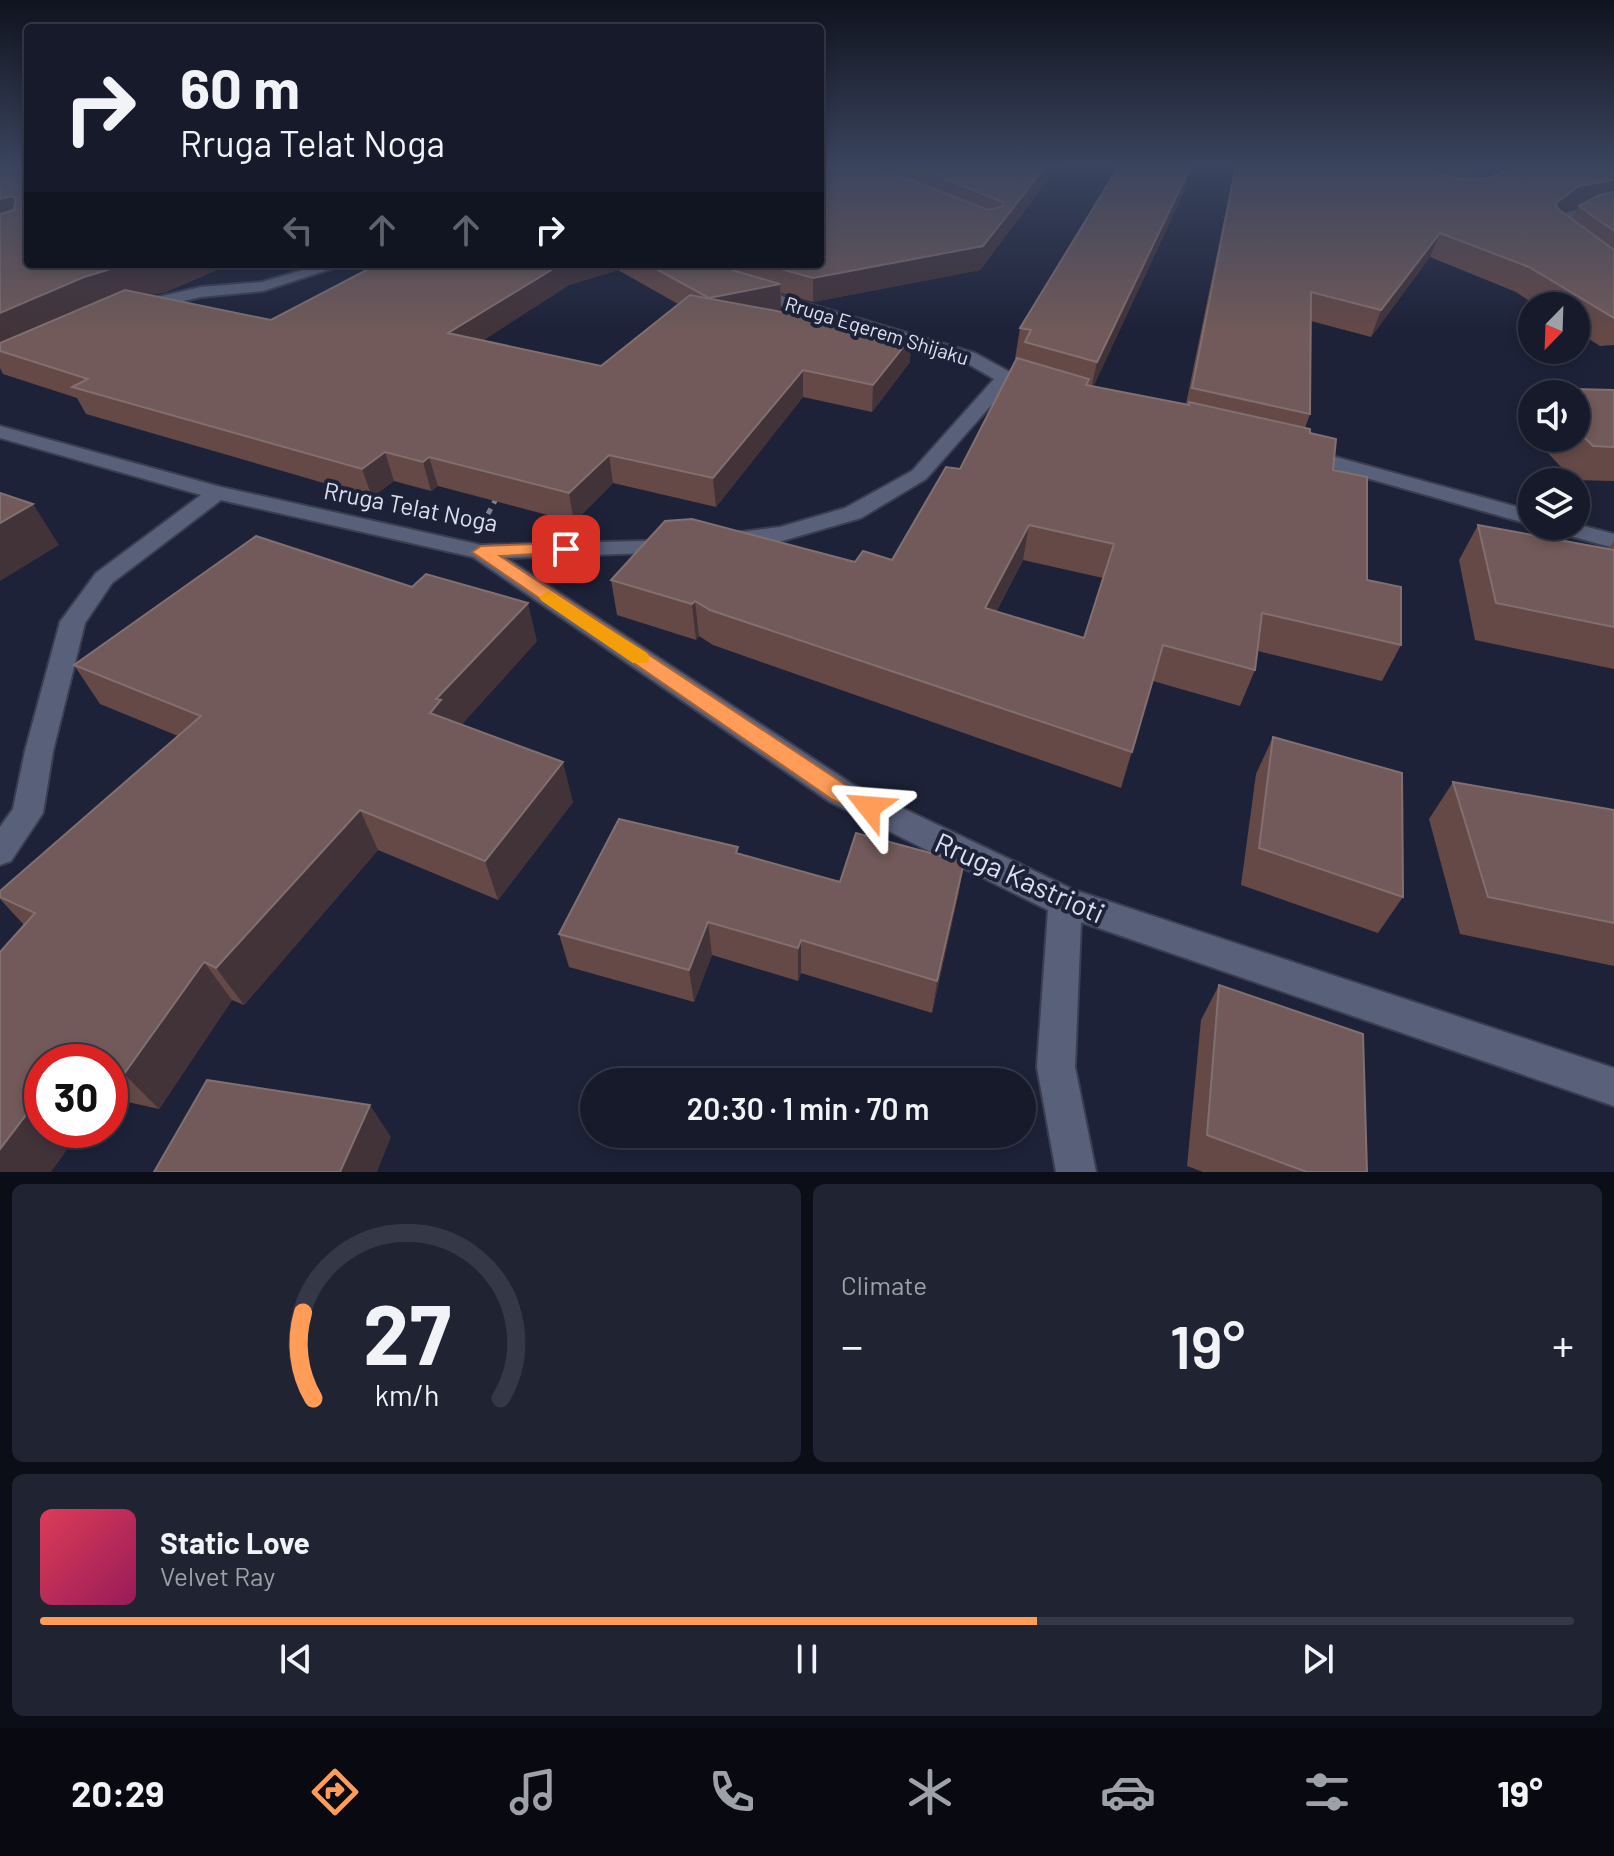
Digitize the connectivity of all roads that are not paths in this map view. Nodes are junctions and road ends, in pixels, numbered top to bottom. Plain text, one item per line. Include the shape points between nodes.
1 (1560, 221) edge
2 (325, 268) edge
3 (1614, 278) edge
4 (728, 283) edge
5 (118, 312) edge
6 (1005, 378) junction
7 (1032, 386) edge
8 (0, 432) edge
9 (1278, 448) edge
10 (217, 493) junction
11 (1518, 514) edge
12 (1590, 534) edge
13 (1614, 541) edge
14 (481, 552) junction
15 (0, 852) edge
16 (1065, 902) junction
17 (1614, 1087) edge
18 (1076, 1172) edge

1 - 3 street via 1554,229
2 - 5 street via 263,286 189,295
4 - 6 street, Rruga Eqerem Shijaku via 969,357
6 - 7 street, Rruga Eqerem Shijaku
6 - 14 street, Rruga Telat Noga via 919,475 853,513 782,534
8 - 10 street, Rruga Telat Noga
9 - 11 street
10 - 14 street, Rruga Telat Noga
10 - 15 street via 104,578 73,622 28,813
12 - 13 street
14 - 16 street, Rruga Kastrioti via 841,793
16 - 17 street, Rruga Kastrioti
16 - 18 street via 1056,1067

